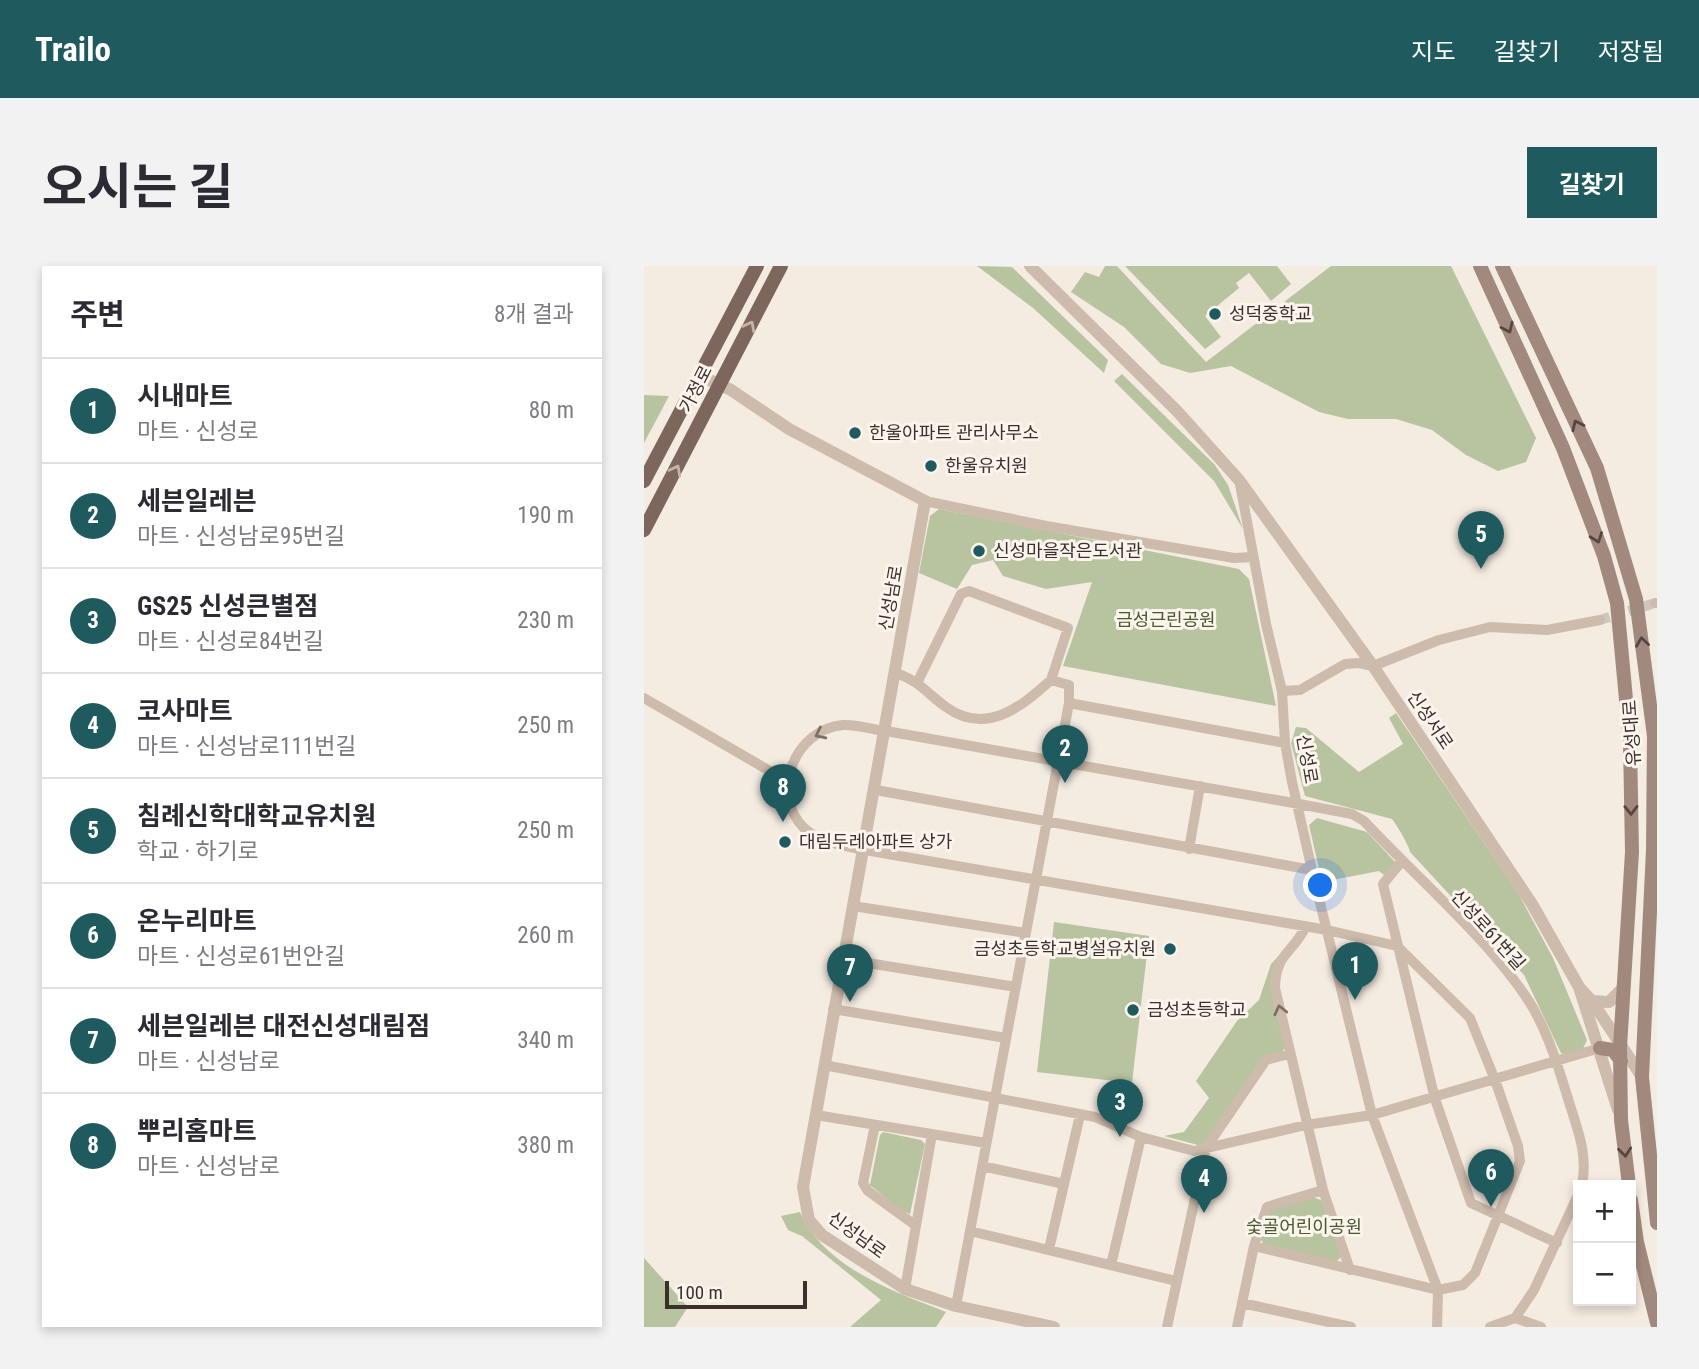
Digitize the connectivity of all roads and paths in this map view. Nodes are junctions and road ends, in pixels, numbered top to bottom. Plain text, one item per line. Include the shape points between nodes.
1 (757, 266) edge
2 (781, 266) edge
3 (1030, 266) edge
4 (1480, 266) edge
5 (1502, 266) edge
6 (699, 374) junction
7 (720, 385) junction
8 (1240, 480) junction
9 (644, 481) edge
10 (926, 500) junction
11 (644, 530) edge
12 (1252, 557) junction
13 (1600, 620) tunnel mouth
14 (1373, 666) junction
15 (896, 673) junction
16 (1051, 680) junction
17 (918, 681) junction
18 (1282, 691) junction
19 (644, 698) edge
20 (1069, 703) junction
21 (886, 732) junction
22 (1285, 743) junction
23 (1058, 760) junction
24 (789, 777) junction
25 (1200, 786) junction
26 (876, 790) junction
27 (1298, 804) junction
28 (1046, 822) junction
29 (1189, 849) junction
30 (865, 850) junction
31 (1402, 861) junction
32 (1312, 870) junction
33 (1035, 882) junction
34 (853, 906) junction
35 (1306, 926) junction
36 (1327, 930) junction
37 (1026, 933) junction
38 (1397, 946) junction
39 (843, 958) junction
40 (1016, 987) junction
41 (1579, 987) junction
42 (1622, 989) junction
43 (1592, 1001) junction
44 (834, 1009) junction
45 (1006, 1038) junction
46 (1600, 1048) junction
47 (1289, 1054) junction
48 (1620, 1054) junction
49 (1557, 1062) junction
50 (824, 1065) junction
51 (1642, 1076) junction
52 (1495, 1080) junction
53 (995, 1096) junction
54 (1434, 1099) junction
55 (816, 1115) junction
56 (1080, 1115) junction
57 (1372, 1115) junction
58 (1621, 1120) junction
59 (875, 1125) junction
60 (1306, 1125) junction
61 (932, 1134) junction
62 (1141, 1137) junction
63 (986, 1143) junction
64 (1206, 1148) junction
65 (982, 1166) junction
66 (1583, 1180) edge
67 (1628, 1180) edge
68 (1064, 1184) junction
69 (1323, 1190) junction
70 (1573, 1206) edge
71 (1499, 1214) junction
72 (1657, 1223) edge
73 (915, 1225) junction
74 (970, 1231) junction
75 (1636, 1235) edge
76 (1557, 1243) junction
77 (1254, 1246) junction
78 (1049, 1249) junction
79 (1111, 1265) junction
80 (1350, 1270) junction
81 (1176, 1281) junction
82 (905, 1289) junction
83 (1438, 1290) junction
84 (1242, 1303) junction
85 (956, 1306) junction
86 (1515, 1318) junction
87 (1657, 1323) edge
88 (1054, 1327) edge
89 (1167, 1327) edge
90 (1237, 1327) edge
91 (1351, 1327) edge
92 (1437, 1327) edge
93 (1490, 1327) edge
94 (1541, 1327) edge

1 - 6 main road, 가정로
7 -> 2 main road, 가정로
3 - 8 street via 1150,383
4 -> 42 main road, 유성대로 via 1563,447 1617,603 1630,742 1632,852
51 -> 5 main road, 유성대로 via 1654,736 1636,599 1597,468
6 - 7 street
6 - 9 main road, 가정로
7 - 10 street via 789,429
11 -> 7 main road, 가정로
8 - 12 street, 신성로
8 - 14 street, 신성서로
10 - 12 street via 1046,526 1234,558
10 - 15 street, 신성남로
12 - 18 street, 신성로
13 - 14 street via 1548,630 1490,627 1439,640
14 - 18 street via 1345,664 1300,690
14 - 41 street, 신성서로 via 1532,904
15 - 17 street
15 - 21 street, 신성남로
16 - 17 street via 1014,711 994,719 959,716
16 - 17 street via 1069,628 969,591 961,594
16 - 20 street via 1069,685
18 - 22 street, 신성로
19 - 24 street via 775,774
20 - 22 street
20 - 23 street
21 - 23 street, 신성로61번길
21 -> 24 street via 843,725 816,733 799,750
21 - 26 street, 신성남로
22 - 27 street, 신성로
23 - 25 street, 신성로61번길
23 - 28 street
24 - 30 street via 791,804 806,829 820,838
25 - 27 street, 신성로61번길
25 - 29 street
26 - 28 street
26 - 30 street, 신성남로
27 - 31 street, 신성로61번길 via 1352,814
27 - 32 street, 신성로
28 - 29 street
28 - 33 street
29 - 32 street
30 - 33 street
30 - 34 street, 신성남로
31 - 38 street via 1383,884
31 - 49 street, 신성로61번길 via 1498,960 1531,1004
32 - 36 street, 신성로
33 - 35 street
33 - 37 street
34 - 37 street
34 - 39 street, 신성남로
35 - 36 street
47 -> 35 street via 1275,988 1277,964
36 - 38 street
36 - 57 street, 신성로
37 - 40 street
38 - 52 street via 1470,1018
38 - 54 street
39 - 40 street
39 - 44 street, 신성남로
40 - 45 street
41 - 43 street
41 - 46 street
42 - 43 street via 1609,1002
42 - 48 main road, 유성대로
43 - 48 street
44 - 45 street
44 - 50 street, 신성남로
45 - 53 street
46 - 48 main road
46 - 49 street
46 - 58 street
47 - 60 street
47 - 64 street via 1266,1060
48 - 51 street
48 - 58 main road, 유성대로
49 - 52 street
49 - 66 street, 신성로61번길 via 1584,1150
50 - 53 street
50 - 55 street, 신성남로
51 - 72 main road, 유성대로
52 - 54 street
52 - 71 street via 1520,1161
53 - 56 street
53 - 63 street
54 - 57 street
54 - 71 street via 1471,1203
55 - 59 street
55 - 82 street, 신성남로 via 803,1187 809,1220 822,1235
56 - 62 street via 1105,1120
56 - 68 street
57 - 60 street
57 - 83 street, 신성로
58 -> 67 main road, 유성대로
59 - 61 street
59 - 73 street via 863,1183
60 - 64 street
60 - 69 street
61 - 63 street
61 - 73 street, 신성남로
62 - 64 street via 1194,1150
62 - 79 street
63 - 65 street
64 - 81 street
65 - 68 street
65 - 74 street
68 - 78 street
69 - 77 street via 1267,1207
69 - 80 street
70 - 76 street
71 - 76 street
71 - 83 street via 1475,1273 1463,1285
73 - 82 street, 신성남로
74 - 78 street
74 - 85 street
75 - 87 main road
76 - 86 street
77 - 80 street
77 - 84 street
78 - 79 street
79 - 81 street
80 - 83 street
81 - 89 street
82 - 85 street, 신성남로
83 - 92 street, 신성로
84 - 90 street
84 - 91 street
85 - 88 street, 신성남로
86 - 93 street
86 - 94 street

